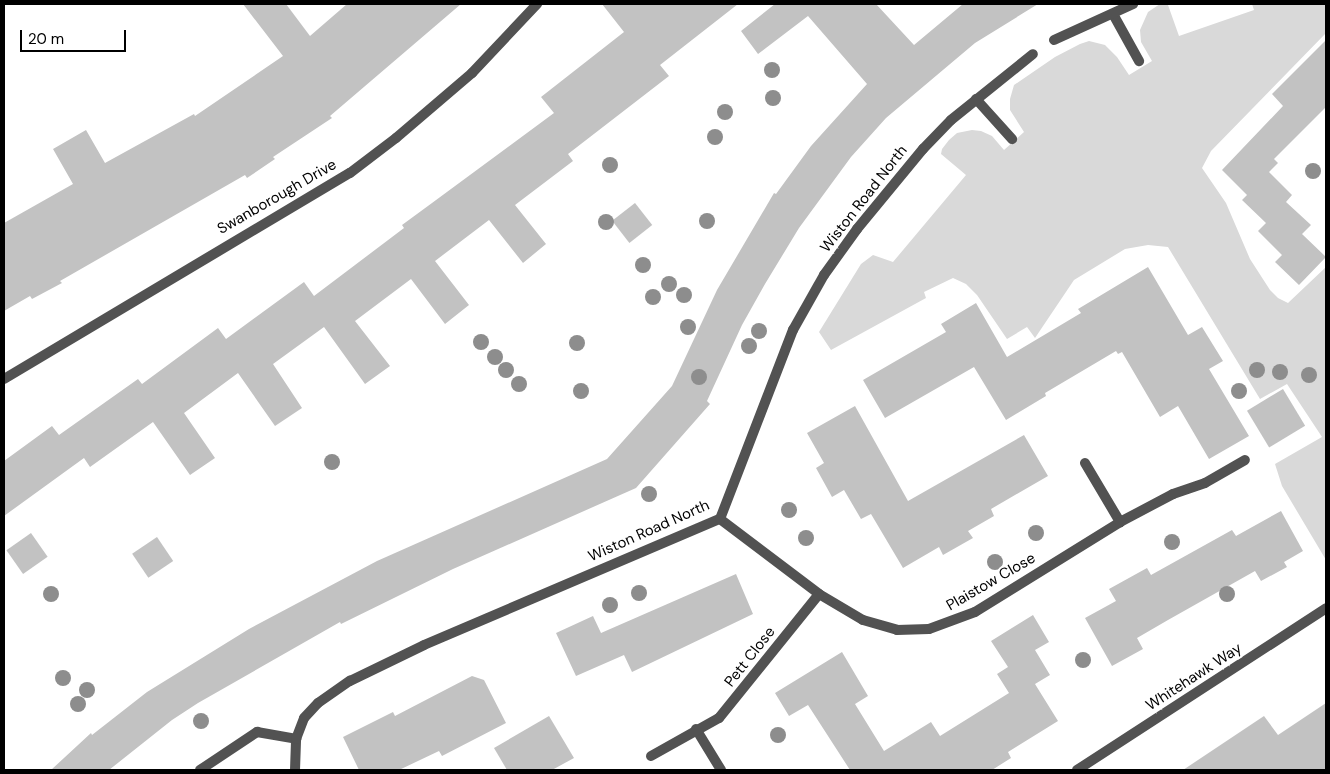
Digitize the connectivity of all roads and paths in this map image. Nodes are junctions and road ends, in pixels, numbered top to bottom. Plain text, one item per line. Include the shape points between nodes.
1 (537, 4) edge
2 (1133, 4) edge
3 (1113, 14) junction
4 (1054, 40) dead end
5 (1033, 54) dead end
6 (1139, 61) dead end
7 (976, 99) junction
8 (1012, 140) dead end
9 (4, 379) edge
10 (1245, 460) dead end
11 (1085, 463) dead end
12 (720, 519) junction
13 (1120, 522) junction
14 (819, 594) junction
15 (1326, 608) edge
16 (696, 730) junction
17 (296, 738) junction
18 (651, 756) dead end
19 (200, 770) edge
20 (295, 770) edge
21 (721, 770) edge
22 (1077, 770) edge

1 - 9 street, Swanborough Drive via 472,72 350,173
2 - 3 street
3 - 4 street
3 - 6 street
5 - 7 street, Wiston Road North
7 - 8 street
7 - 12 street, Wiston Road North via 923,149 824,275 793,330
10 - 13 street, Plaistow Close via 1205,483 1173,494
11 - 13 street
12 - 14 street, Plaistow Close
12 - 17 street, Wiston Road North via 424,645 358,677 318,703 304,718
13 - 14 street, Plaistow Close via 975,612 929,630 880,626
14 - 16 street, Pett Close via 719,718
15 - 22 street, Whitehawk Way
16 - 18 street, Pett Close
16 - 21 street
17 - 19 street via 257,732
17 - 20 street, Wiston Road North

